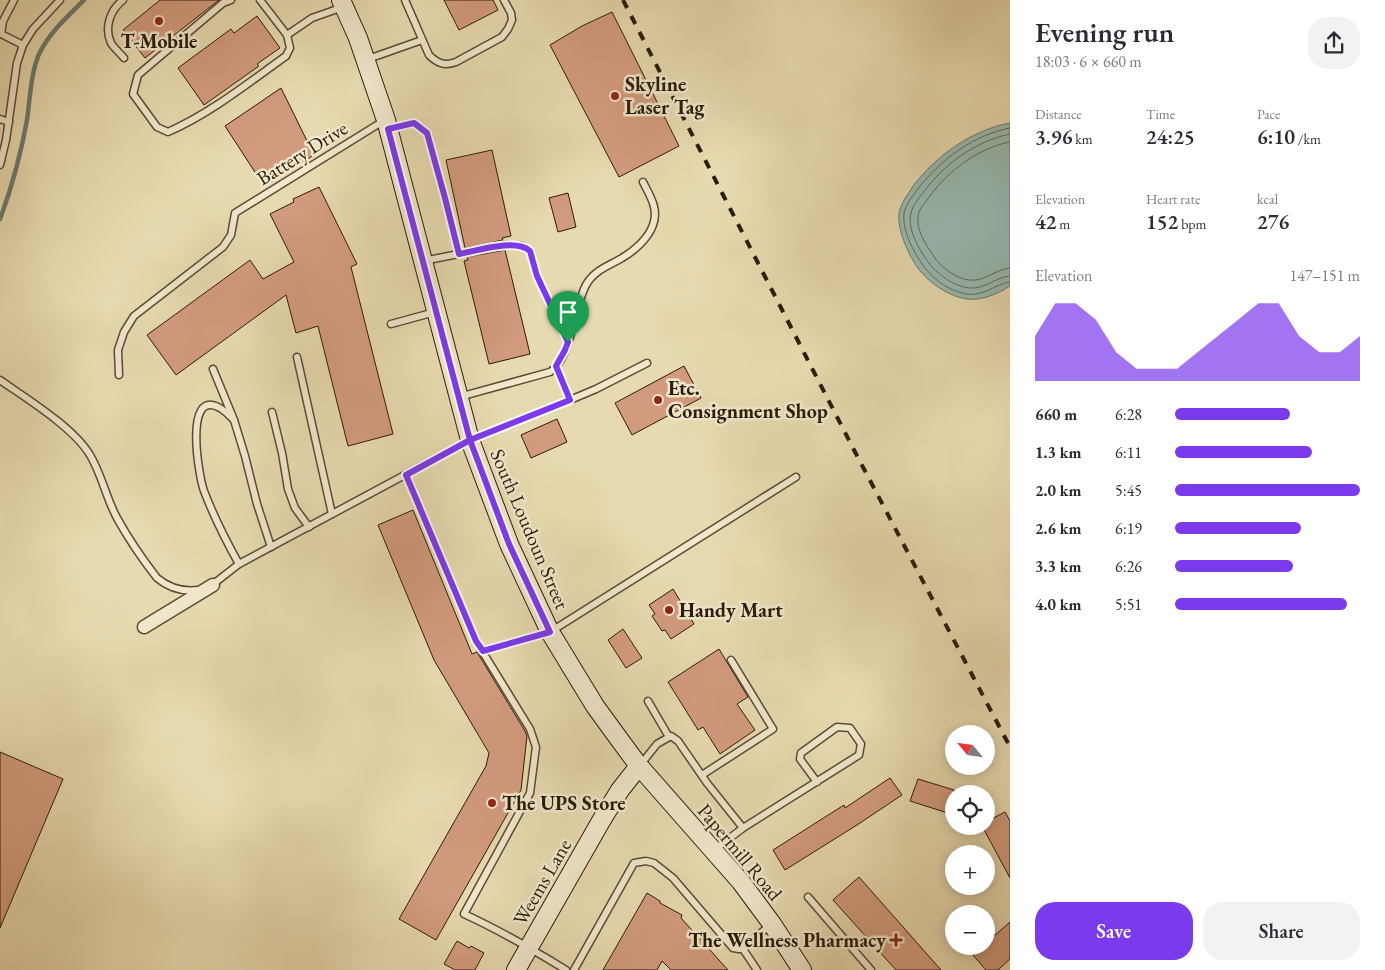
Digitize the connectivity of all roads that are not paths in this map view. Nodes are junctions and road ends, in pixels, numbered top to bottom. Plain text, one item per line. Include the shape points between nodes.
1 (14, 0) edge
2 (60, 0) edge
3 (123, 0) edge
4 (232, 0) edge
5 (260, 0) edge
6 (405, 0) edge
7 (504, 0) edge
8 (342, 3) edge
9 (287, 35) junction
10 (422, 40) junction
11 (24, 45) junction
12 (124, 58) dead end
13 (366, 60) junction
14 (0, 119) edge
15 (9, 122) junction
16 (387, 124) junction
17 (0, 165) edge
18 (643, 182) dead end
19 (459, 254) junction
20 (423, 261) junction
21 (436, 312) junction
22 (391, 324) dead end
23 (568, 342) junction
24 (297, 357) dead end
25 (647, 363) dead end
26 (556, 366) junction
27 (213, 369) dead end
28 (119, 374) dead end
29 (0, 380) edge
30 (458, 397) junction
31 (570, 400) junction
32 (272, 412) dead end
33 (234, 420) junction
34 (470, 440) junction
35 (406, 475) junction
36 (796, 476) dead end
37 (332, 514) junction
38 (309, 527) junction
39 (272, 547) junction
40 (240, 564) junction
41 (213, 585) junction
42 (144, 627) dead end
43 (550, 632) junction
44 (483, 651) junction
45 (731, 660) dead end
46 (648, 701) dead end
47 (669, 737) junction
48 (639, 766) junction
49 (702, 775) junction
50 (817, 782) junction
51 (743, 828) junction
52 (714, 850) junction
53 (808, 896) dead end
54 (772, 924) junction
55 (529, 947) junction
56 (743, 949) junction
57 (516, 970) edge
58 (566, 970) edge
59 (574, 970) edge
60 (757, 970) edge
61 (802, 970) edge
62 (871, 970) edge

1 - 11 lane via 0,34
2 - 11 lane via 33,29
3 - 12 lane via 111,15 108,34 111,44
4 - 9 lane via 223,3 138,75 133,94 157,127 168,132 230,96 286,56 290,48
5 - 9 lane
6 - 10 lane
7 - 10 lane via 512,20 508,30 502,37 456,62 442,64 434,60
8 - 9 lane
8 - 13 main road, South Loudoun Street
10 - 13 lane
11 - 15 lane via 17,63
13 - 16 main road, South Loudoun Street
14 - 15 lane
15 - 17 lane
16 - 19 lane, Battery Drive via 414,123 427,133
16 - 20 main road, South Loudoun Street
16 - 28 lane, Battery Drive via 235,213 231,235 223,247 134,316 118,350
18 - 23 lane via 654,207 652,227 646,238 628,254 599,270 589,280 581,294
19 - 20 lane
19 - 23 lane via 504,245 528,249
20 - 21 main road, South Loudoun Street
21 - 22 lane
21 - 30 main road, South Loudoun Street
23 - 26 lane
24 - 37 lane
25 - 31 lane
26 - 30 lane via 550,372
26 - 31 lane
27 - 33 lane
29 - 41 lane via 58,422 90,454 116,518 157,578 166,586 186,591
30 - 34 main road, South Loudoun Street
31 - 34 lane
32 - 38 lane via 288,489 295,508
33 - 39 lane via 256,504
33 - 40 lane via 218,407 205,407 199,415 196,444 204,490
34 - 35 lane
34 - 43 main road, South Loudoun Street via 509,544
35 - 37 lane
35 - 44 lane
36 - 43 lane
37 - 38 lane
38 - 39 lane
39 - 40 lane
40 - 41 lane
41 - 42 street
43 - 44 lane
43 - 48 main road, South Loudoun Street via 595,706
44 - 55 lane via 530,729 536,747 530,793 464,914
45 - 49 lane via 773,729
46 - 47 lane
47 - 48 lane via 657,744
47 - 49 lane via 678,741
48 - 52 main road, Papermill Road
48 - 55 main road, Weems Lane via 601,821
49 - 51 lane
50 - 50 lane via 859,755 861,744 850,728 837,727 801,753 800,759
50 - 51 lane
51 - 52 lane
52 - 54 main road, Papermill Road
53 - 62 lane
54 - 56 lane
54 - 61 main road, Papermill Road
55 - 57 main road, Weems Lane
55 - 58 lane
56 - 59 lane via 732,948 673,878 654,863 646,861 634,864
56 - 60 lane

